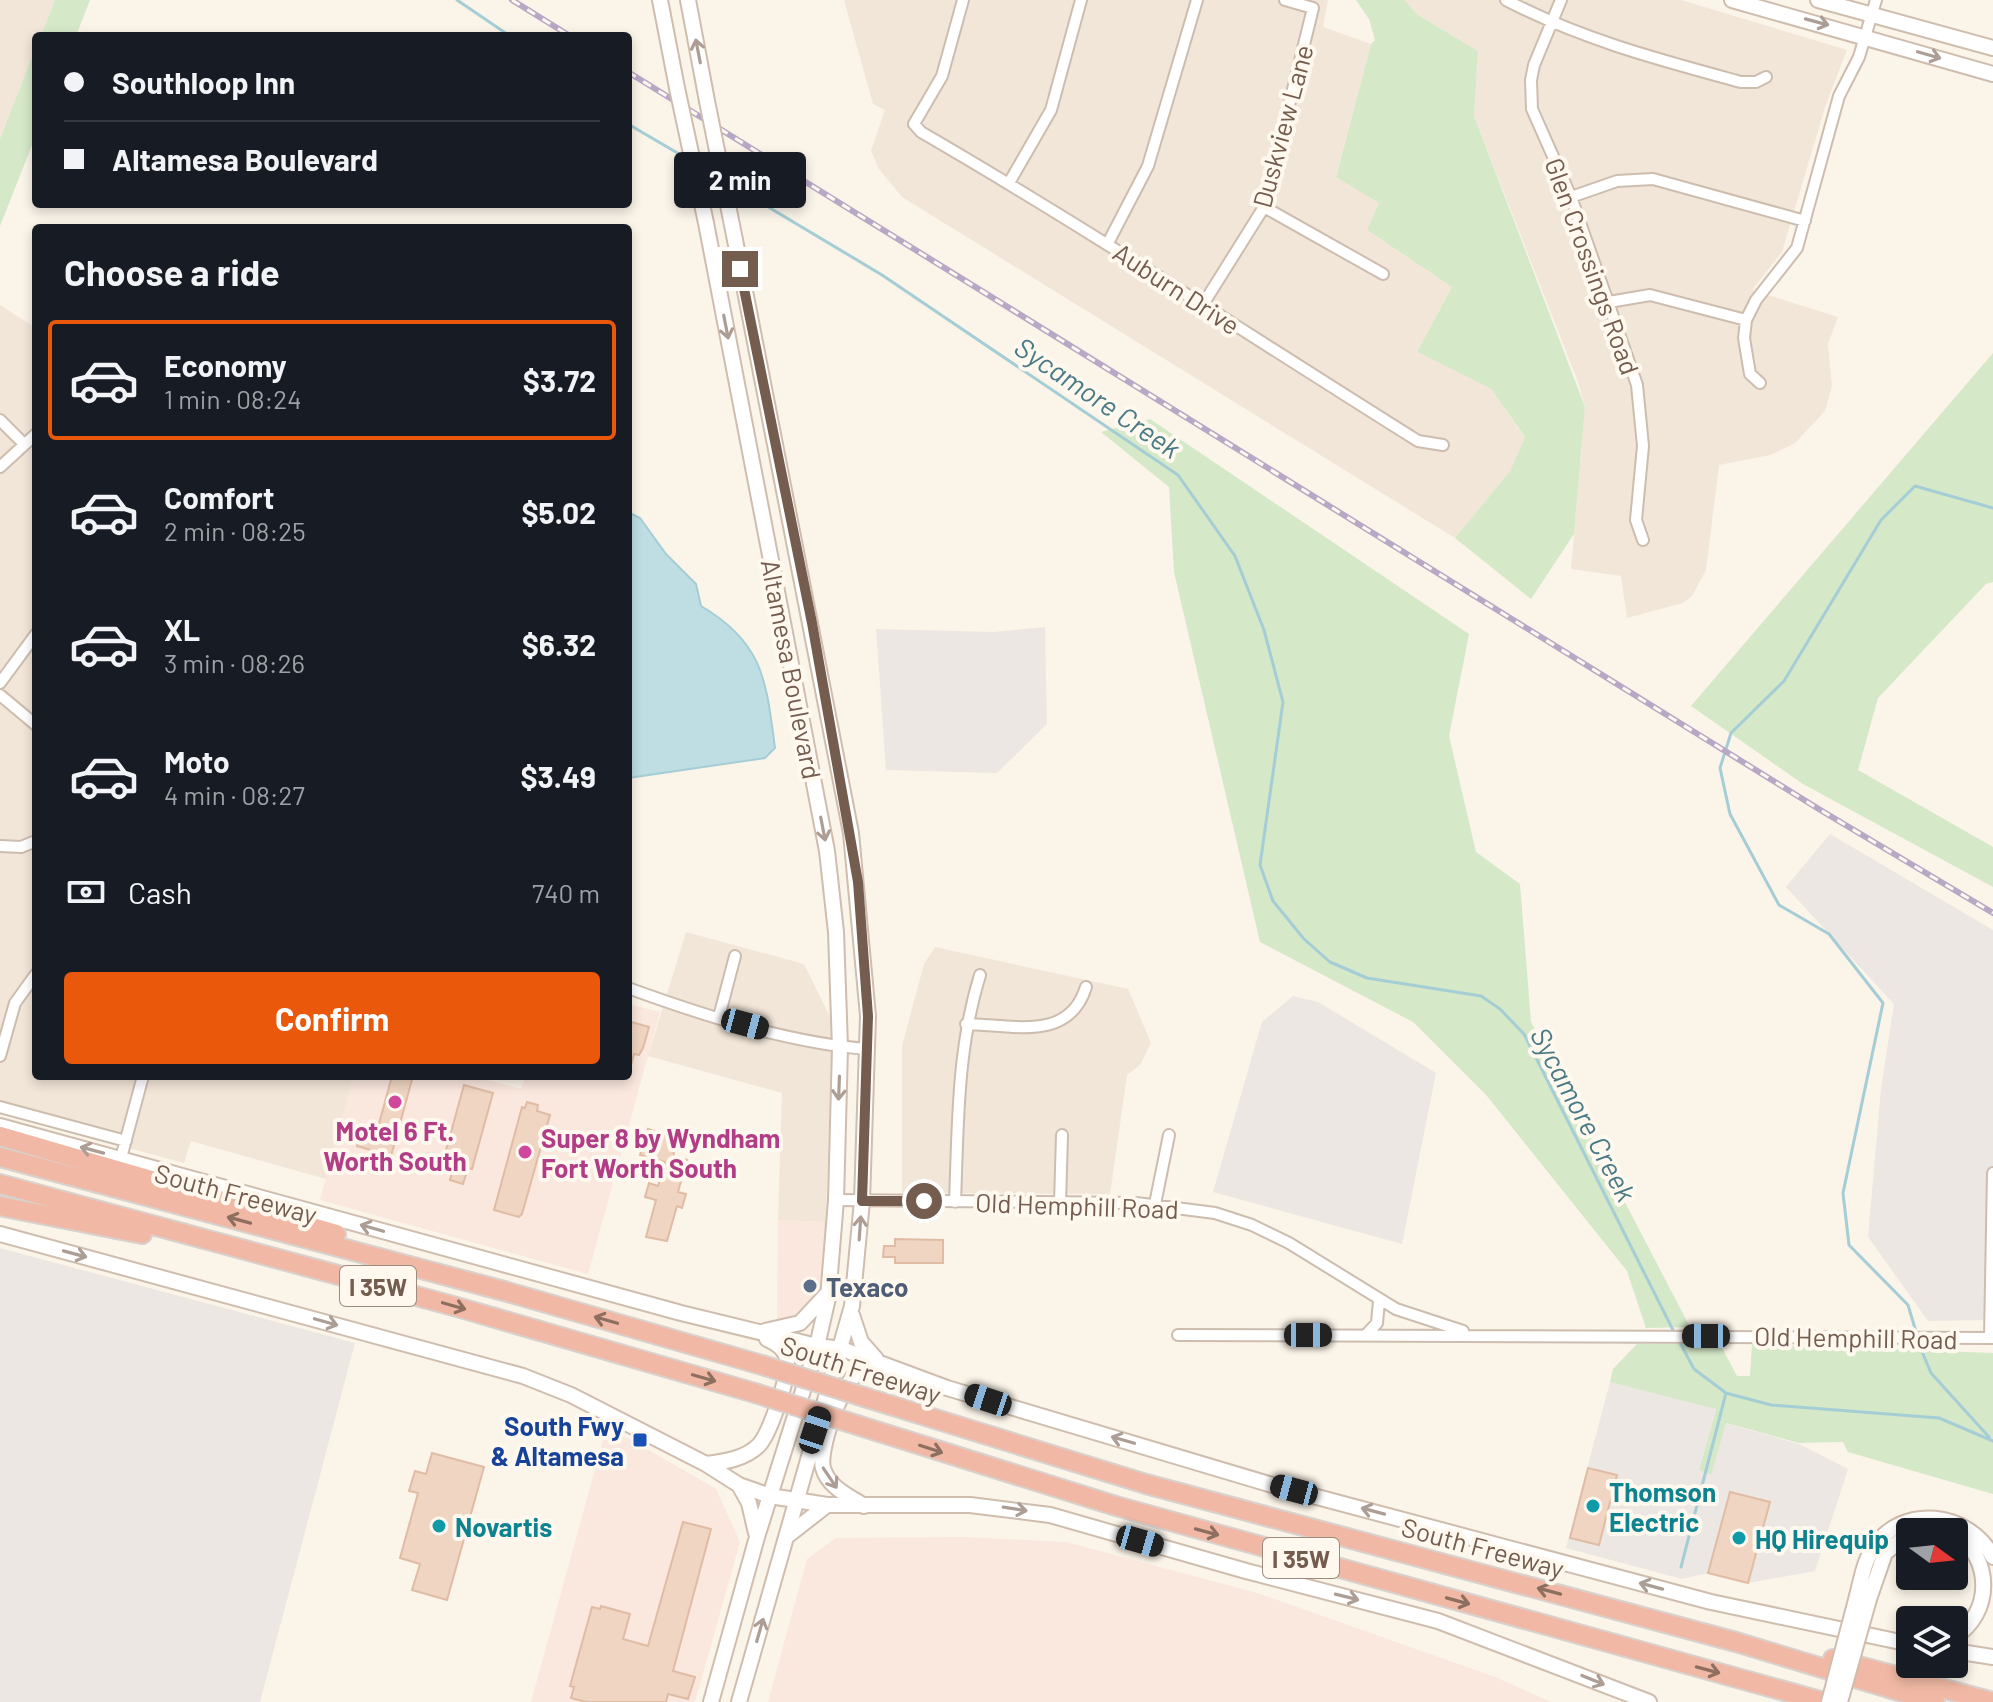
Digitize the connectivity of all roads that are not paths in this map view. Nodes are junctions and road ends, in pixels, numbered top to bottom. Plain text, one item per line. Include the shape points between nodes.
1 (660, 0) edge
2 (688, 0) edge
3 (963, 0) edge
4 (1081, 0) edge
5 (1197, 0) edge
6 (1285, 0) edge
7 (1506, 0) edge
8 (1561, 0) edge
9 (1732, 0) edge
10 (1818, 0) edge
11 (1874, 7) edge
12 (1552, 22) junction
13 (1866, 36) junction
14 (1993, 48) edge
15 (1993, 74) edge
16 (1766, 77) dead end
17 (1009, 183) junction
18 (1571, 197) junction
19 (1264, 207) junction
20 (1805, 221) junction
21 (1108, 243) junction
22 (1383, 274) dead end
23 (1609, 302) junction
24 (1202, 306) junction
25 (1746, 320) junction
26 (1760, 383) dead end
27 (0, 420) edge
28 (32, 437) edge
29 (24, 444) junction
30 (1443, 445) dead end
31 (0, 467) edge
32 (1643, 540) dead end
33 (32, 639) edge
34 (0, 683) edge
35 (0, 695) edge
36 (32, 722) edge
37 (32, 843) edge
38 (0, 846) edge
39 (735, 956) dead end
40 (980, 975) dead end
41 (32, 980) edge
42 (1086, 987) dead end
43 (632, 989) edge
44 (719, 1017) junction
45 (966, 1024) junction
46 (840, 1047) junction
47 (867, 1049) junction
48 (0, 1056) edge
49 (142, 1080) edge
50 (0, 1107) edge
51 (0, 1126) edge
52 (1062, 1135) dead end
53 (1169, 1135) dead end
54 (0, 1136) edge
55 (126, 1141) junction
56 (0, 1157) edge
57 (121, 1158) junction
58 (1993, 1173) edge
59 (0, 1184) edge
60 (836, 1200) junction
61 (862, 1201) junction
62 (955, 1202) junction
63 (1060, 1203) junction
64 (1155, 1204) junction
65 (0, 1206) edge
66 (0, 1234) edge
67 (333, 1273) junction
68 (504, 1291) junction
69 (828, 1292) junction
70 (1379, 1301) junction
71 (851, 1312) junction
72 (756, 1333) junction
73 (1178, 1335) dead end
74 (1366, 1335) junction
75 (1480, 1336) junction
76 (1992, 1338) edge
77 (817, 1346) junction
78 (842, 1349) junction
79 (879, 1362) junction
80 (902, 1370) junction
81 (706, 1464) junction
82 (739, 1485) junction
83 (770, 1496) junction
84 (795, 1502) junction
85 (827, 1505) junction
86 (866, 1507) junction
87 (757, 1537) junction
88 (785, 1538) junction
89 (1896, 1545) edge
90 (1968, 1546) edge
91 (1993, 1557) edge
92 (1863, 1597) junction
93 (1968, 1625) edge
94 (1896, 1641) edge
95 (1736, 1642) junction
96 (1968, 1653) edge
97 (1993, 1657) edge
98 (723, 1658) junction
99 (750, 1665) junction
100 (1748, 1681) junction
101 (711, 1702) edge
102 (739, 1702) edge
103 (1649, 1702) edge
104 (1784, 1702) edge
105 (1826, 1702) edge
106 (1840, 1702) edge
107 (1935, 1702) edge
108 (1993, 1702) edge

1 -> 46 main road, Altamesa Boulevard, bridge via 827,851
47 -> 2 main road, Altamesa Boulevard, bridge via 866,973 851,833
3 - 17 street, Auburn Drive via 942,76 914,124
4 - 17 street via 1051,110
5 - 21 street via 1148,166
6 - 19 street, Duskview Lane via 1313,8
7 - 12 street
8 - 12 street, Glen Crossings Road
9 -> 13 main road
10 - 11 main road
11 - 13 street
11 - 14 main road
12 - 16 street via 1741,82
12 - 18 street, Glen Crossings Road via 1534,65 1531,95 1538,124
13 -> 15 main road
13 - 20 street via 1839,96
17 - 21 street, Auburn Drive
18 - 20 street via 1617,181 1653,179
18 - 23 street, Glen Crossings Road
19 - 22 street
19 - 24 street, Duskview Lane
20 - 25 street via 1794,254
21 - 24 street, Auburn Drive
23 - 25 street via 1650,295
23 - 32 street, Glen Crossings Road via 1641,411 1636,520
24 - 30 street, Auburn Drive via 1418,441
25 - 26 street via 1750,374
27 - 29 street
28 - 29 street
29 - 31 street
33 - 34 street
35 - 36 street
37 - 38 street
39 - 44 street
40 - 45 street
41 - 48 street via 15,1003
42 - 45 street via 1076,1010 1058,1023
43 - 44 street
44 - 46 street
45 - 62 street
46 - 47 street
46 -> 60 main road, Altamesa Boulevard
47 - 61 main road, Altamesa Boulevard
49 - 55 street
50 - 55 street
57 -> 51 main road, South Freeway
52 - 63 street
53 - 64 street
54 - 68 highway via 489,1278
55 - 57 street
68 -> 56 highway, South Freeway / I 35W
72 -> 57 main road, South Freeway
58 - 76 street
59 - 67 highway, South Freeway / I 35W
60 - 61 street, Old Hemphill Road
60 - 69 main road, Altamesa Boulevard
61 - 62 street, Old Hemphill Road
71 -> 61 main road, Altamesa Boulevard
62 - 63 street, Old Hemphill Road
63 - 64 street, Old Hemphill Road
64 - 70 street, Old Hemphill Road via 1252,1225
65 - 67 highway
66 -> 81 main road via 523,1376
67 -> 100 highway, South Freeway / I 35W, bridge via 755,1393 1116,1506
95 -> 68 highway, South Freeway / I 35W, bridge via 1174,1492
69 - 72 main road via 800,1323
69 - 77 main road, Altamesa Boulevard
70 - 74 street via 1377,1323
70 - 75 street, Old Hemphill Road
71 - 78 main road, Altamesa Boulevard
71 - 79 main road via 861,1342
72 - 77 main road, South Freeway
72 - 81 main road via 777,1344 787,1357 770,1424 759,1445 747,1454
73 - 74 street, Old Hemphill Road
74 - 75 street, Old Hemphill Road
75 - 76 street, Old Hemphill Road
77 - 78 main road, South Freeway
77 - 83 main road, Altamesa Boulevard
78 - 79 main road, South Freeway
78 - 84 main road, Altamesa Boulevard
79 - 80 main road, South Freeway
80 -> 86 main road via 874,1368 854,1375 823,1446 826,1477
94 -> 80 main road, South Freeway via 1711,1602 1272,1485
81 - 82 main road
82 - 83 main road
82 - 87 main road
83 - 84 main road
83 - 87 main road, Altamesa Boulevard
84 - 85 main road
84 - 88 main road, Altamesa Boulevard
85 - 86 main road
85 - 88 main road
86 -> 103 main road via 970,1505 1050,1515 1438,1621
87 - 98 main road, Altamesa Boulevard
99 -> 88 main road, Altamesa Boulevard
89 - 92 main road via 1885,1553
90 - 93 main road via 1979,1555 1987,1584 1986,1601
91 - 92 main road via 1978,1535 1959,1524 1934,1518 1908,1521 1874,1547
92 - 105 main road, bridge
92 - 106 main road, bridge
95 - 107 highway, South Freeway / I 35W
95 - 108 highway via 1755,1638
96 - 97 main road
98 - 99 main road
98 - 101 main road, Altamesa Boulevard
99 - 102 main road, Altamesa Boulevard
100 - 104 highway
100 - 105 highway, South Freeway / I 35W

